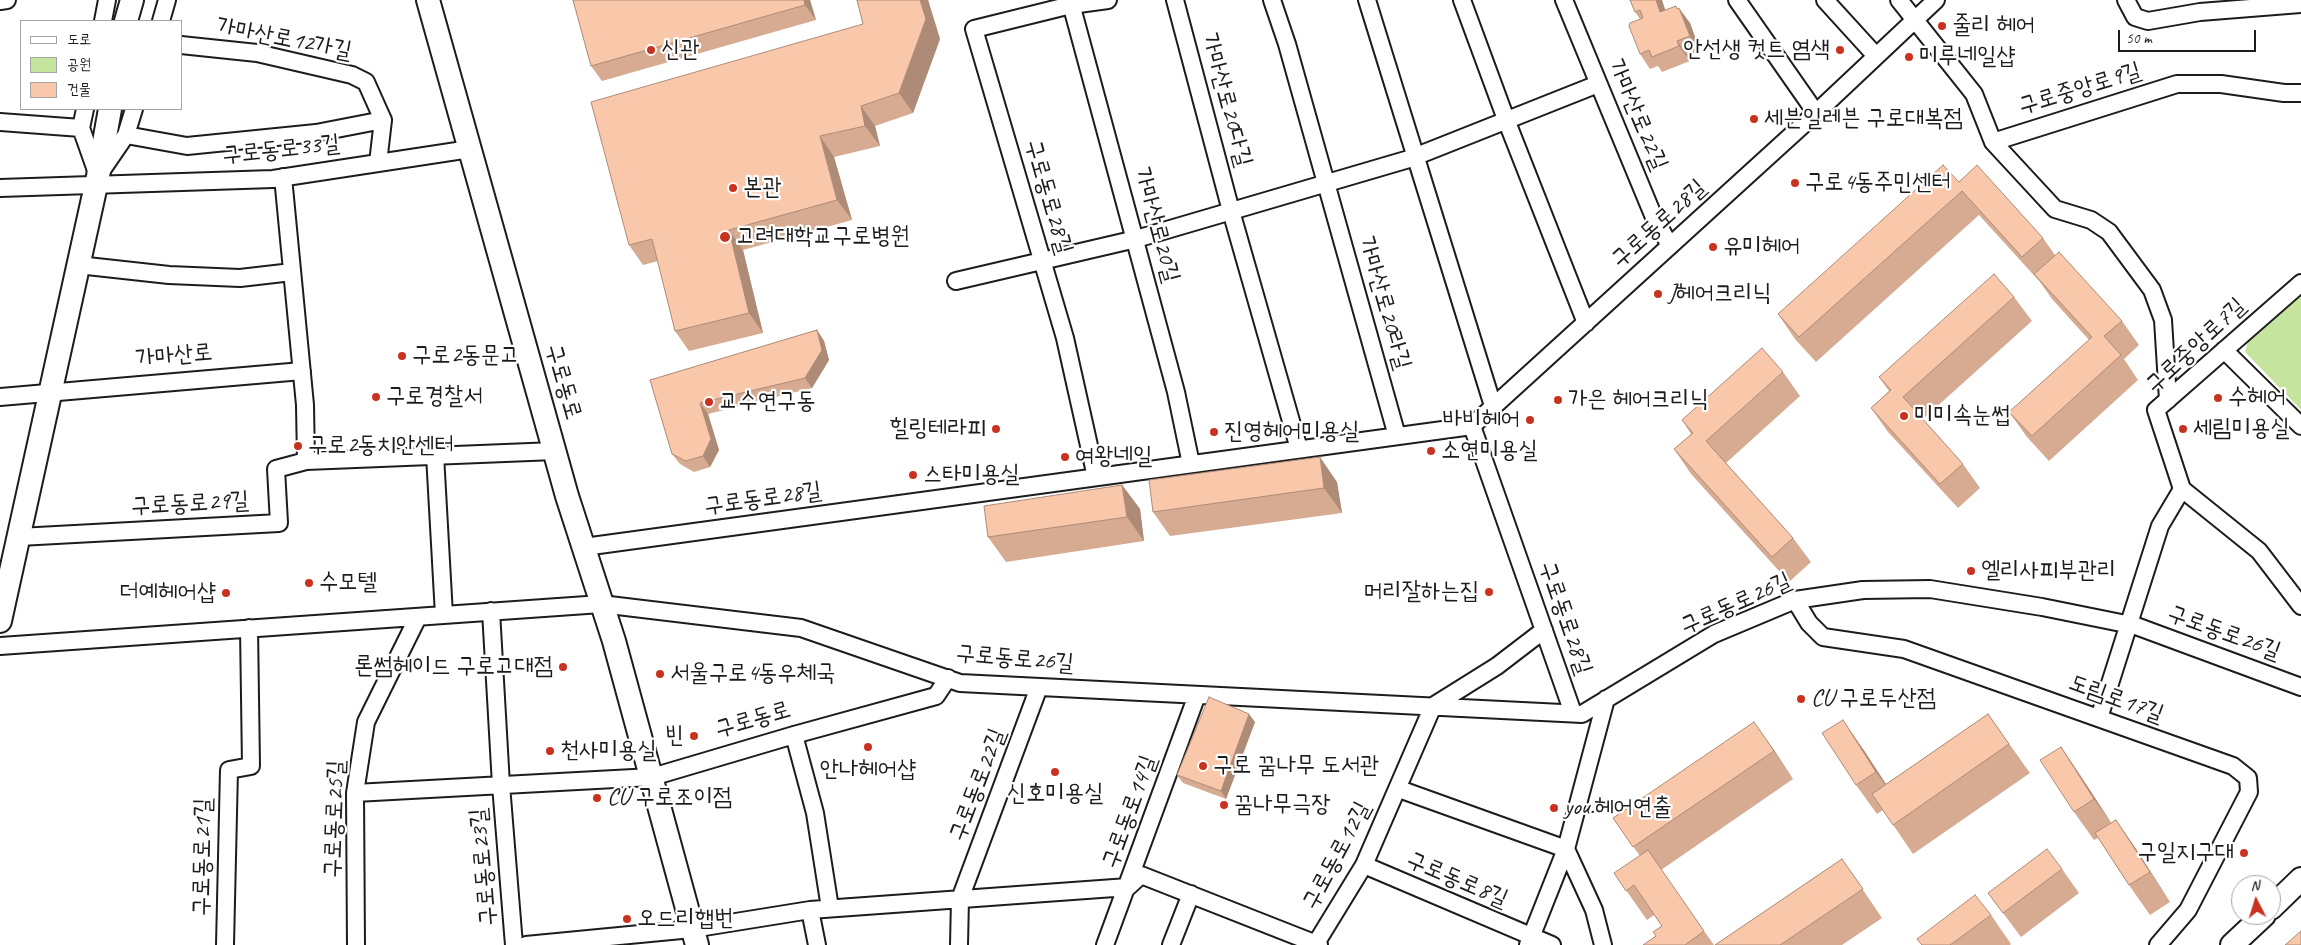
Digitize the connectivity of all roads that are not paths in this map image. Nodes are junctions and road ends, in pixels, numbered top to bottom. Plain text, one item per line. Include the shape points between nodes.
1 (7, 0) edge
2 (107, 0) edge
3 (167, 0) edge
4 (428, 0) edge
5 (1108, 0) edge
6 (1175, 0) edge
7 (1272, 0) edge
8 (1367, 0) edge
9 (1462, 0) edge
10 (1564, 0) edge
11 (1737, 0) edge
12 (1825, 0) edge
13 (1899, 0) edge
14 (1936, 0) edge
15 (2126, 0) edge
16 (0, 1) edge
17 (1070, 2) edge
18 (2301, 4) edge
19 (103, 20) edge
20 (160, 20) edge
21 (1914, 20) junction
22 (182, 45) edge
23 (1876, 56) junction
24 (1598, 84) junction
25 (2301, 93) edge
26 (85, 110) edge
27 (110, 110) edge
28 (134, 110) edge
29 (1816, 113) junction
30 (383, 120) junction
31 (0, 122) edge
32 (1506, 122) junction
33 (81, 128) junction
34 (126, 135) junction
35 (1993, 142) junction
36 (470, 149) junction
37 (1416, 157) junction
38 (378, 163) junction
39 (283, 177) junction
40 (97, 180) junction
41 (1325, 184) junction
42 (0, 188) edge
43 (1231, 211) junction
44 (1136, 240) junction
45 (1670, 246) junction
46 (1041, 260) junction
47 (78, 265) junction
48 (292, 272) junction
49 (956, 282) dead end
50 (2301, 283) edge
51 (1586, 323) junction
52 (2224, 350) junction
53 (302, 371) junction
54 (50, 392) junction
55 (0, 397) edge
56 (2168, 400) junction
57 (1493, 406) junction
58 (1472, 426) junction
59 (2301, 426) edge
60 (1397, 436) junction
61 (1299, 449) junction
62 (555, 451) junction
63 (435, 455) junction
64 (306, 461) junction
65 (1191, 464) junction
66 (1096, 477) junction
67 (2182, 488) junction
68 (19, 536) junction
69 (584, 548) junction
70 (1795, 600) junction
71 (601, 604) junction
72 (2301, 606) edge
73 (491, 612) junction
74 (444, 615) junction
75 (418, 617) junction
76 (0, 618) edge
77 (2130, 625) junction
78 (249, 628) junction
79 (1544, 630) junction
80 (0, 646) edge
81 (948, 678) junction
82 (1040, 687) junction
83 (2301, 687) edge
84 (1197, 695) junction
85 (1606, 699) junction
86 (1433, 706) junction
87 (1573, 713) junction
88 (2098, 718) junction
89 (794, 735) junction
90 (652, 777) junction
91 (501, 785) junction
92 (1399, 789) junction
93 (355, 793) junction
94 (1566, 849) junction
95 (1364, 865) junction
96 (2301, 879) edge
97 (1128, 887) junction
98 (1191, 894) junction
99 (2281, 898) edge
100 (960, 899) junction
101 (830, 908) junction
102 (810, 910) junction
103 (2253, 925) edge
104 (694, 937) edge
105 (1529, 941) edge
106 (225, 945) edge
107 (356, 945) edge
108 (514, 945) edge
109 (526, 945) edge
110 (817, 945) edge
111 (959, 945) edge
112 (1105, 945) edge
113 (1171, 945) edge
114 (1317, 945) edge
115 (1552, 945) edge
116 (1603, 945) edge
117 (2158, 945) edge
118 (2232, 945) edge

1 - 16 street
2 - 19 street
3 - 20 street
4 - 36 main road, 구로동로
5 - 17 street
6 - 43 street, 가마산로20다길
7 - 41 street
8 - 37 street
9 - 32 street
10 - 24 street, 가마산로22길
11 - 29 street
12 - 23 street
13 - 21 street
14 - 21 street, 구로동로28길
15 - 18 street via 2135,17 2148,21 2200,12
17 - 44 street, 가마산로20길
17 - 46 street, 구로동로28길 via 974,29
21 - 23 street, 구로동로28길
21 - 35 street via 1974,94
22 - 30 street, 가마산로12가길 via 257,53 352,75 366,82
23 - 29 street, 구로동로28길
24 - 32 street
24 - 45 street, 가마산로22길 via 1653,215
25 - 35 street, 구로중앙로9길 via 2221,84 2177,84
26 - 33 street
27 - 40 main road
28 - 34 street
29 - 45 street, 구로동로28길
30 - 34 street via 316,133 187,146
30 - 38 street
31 - 33 street
32 - 37 street
32 - 51 street
33 - 40 street
34 - 40 street
35 - 56 street via 2055,208 2091,220 2109,232 2152,290 2163,320
36 - 38 street, 구로동로33길
36 - 62 main road, 구로동로
37 - 41 street
37 - 57 street
38 - 39 street, 구로동로33길
39 - 40 street, 구로동로33길
39 - 48 street
40 - 42 street, 구로동로33길
40 - 47 main road
41 - 43 street
41 - 60 street, 가마산로20라길
43 - 44 street
43 - 61 street
44 - 46 street
44 - 65 street, 가마산로20길 via 1176,392
45 - 51 street, 구로동로28길
46 - 49 street
46 - 66 street, 구로동로28길 via 1065,338
47 - 48 street via 169,275 240,278
47 - 54 main road
48 - 53 street
50 - 52 street, 구로중앙로7길
51 - 57 street, 구로동로28길
52 - 56 street, 구로중앙로7길
52 - 59 street
53 - 54 street, 가마산로
53 - 64 street
54 - 55 street, 가마산로
54 - 68 main road
56 - 67 street, 구로중앙로7길 via 2156,410
57 - 58 street, 구로동로28길
58 - 60 street, 구로동로28길
58 - 79 street, 구로동로28길
60 - 61 street, 구로동로28길
61 - 65 street, 구로동로28길
62 - 63 street, 구로동로29길
62 - 69 main road, 구로동로
63 - 64 street, 구로동로29길
63 - 74 street
64 - 68 street, 구로동로29길 via 276,469 279,524
65 - 66 street, 구로동로28길
66 - 69 street, 구로동로28길
67 - 72 street via 2259,551
67 - 77 street via 2160,526
68 - 76 main road
69 - 71 main road, 구로동로
70 - 77 street, 구로동로26길 via 1863,590 1930,589
70 - 85 street, 구로동로26길 via 1714,634
70 - 88 street, 도림로17길 via 1809,623 1823,637 1904,649
71 - 73 street
71 - 81 street, 구로동로26길 via 801,628
71 - 90 main road, 구로동로
73 - 74 street
73 - 91 street
74 - 75 street
75 - 78 street
75 - 93 street, 구로동로25길 via 366,722
77 - 83 street, 구로동로26길
77 - 88 street, 구로동로26길
78 - 80 street
78 - 106 street, 구로동로21길 via 251,766 229,770
79 - 86 street via 1497,666
79 - 87 street, 구로동로28길
81 - 82 street, 구로동로26길 via 960,683
81 - 89 street, 구로동로 via 936,696
82 - 84 street, 구로동로26길
82 - 100 street, 구로동로22길
84 - 86 street, 구로동로26길
84 - 97 street, 구로동로14길
85 - 87 street, 구로동로26길 via 1582,714
85 - 94 street
86 - 87 street, 구로동로26길
86 - 92 street, 구로동로12길
88 - 117 street, 도림로17길 via 2233,766 2248,778 2249,792 2188,910
89 - 90 street, 구로동로
89 - 101 street via 815,813
90 - 91 street, 구로동로23길
90 - 104 main road, 구로동로
91 - 93 street, 구로동로23길
91 - 108 street, 구로동로23길
92 - 94 street
92 - 95 street, 구로동로12길
93 - 107 street, 구로동로25길
94 - 105 street
94 - 116 street via 1594,910
95 - 105 street, 구로동로8길
95 - 114 street, 구로동로12길
96 - 99 main road
97 - 98 street via 1141,875
97 - 100 street
97 - 112 street, 구로동로14길
98 - 113 street
98 - 114 street
100 - 101 street
100 - 111 street, 구로동로22길
101 - 102 street
102 - 104 street
102 - 110 street
103 - 118 main road
104 - 109 street
105 - 115 street, 구로동로8길

